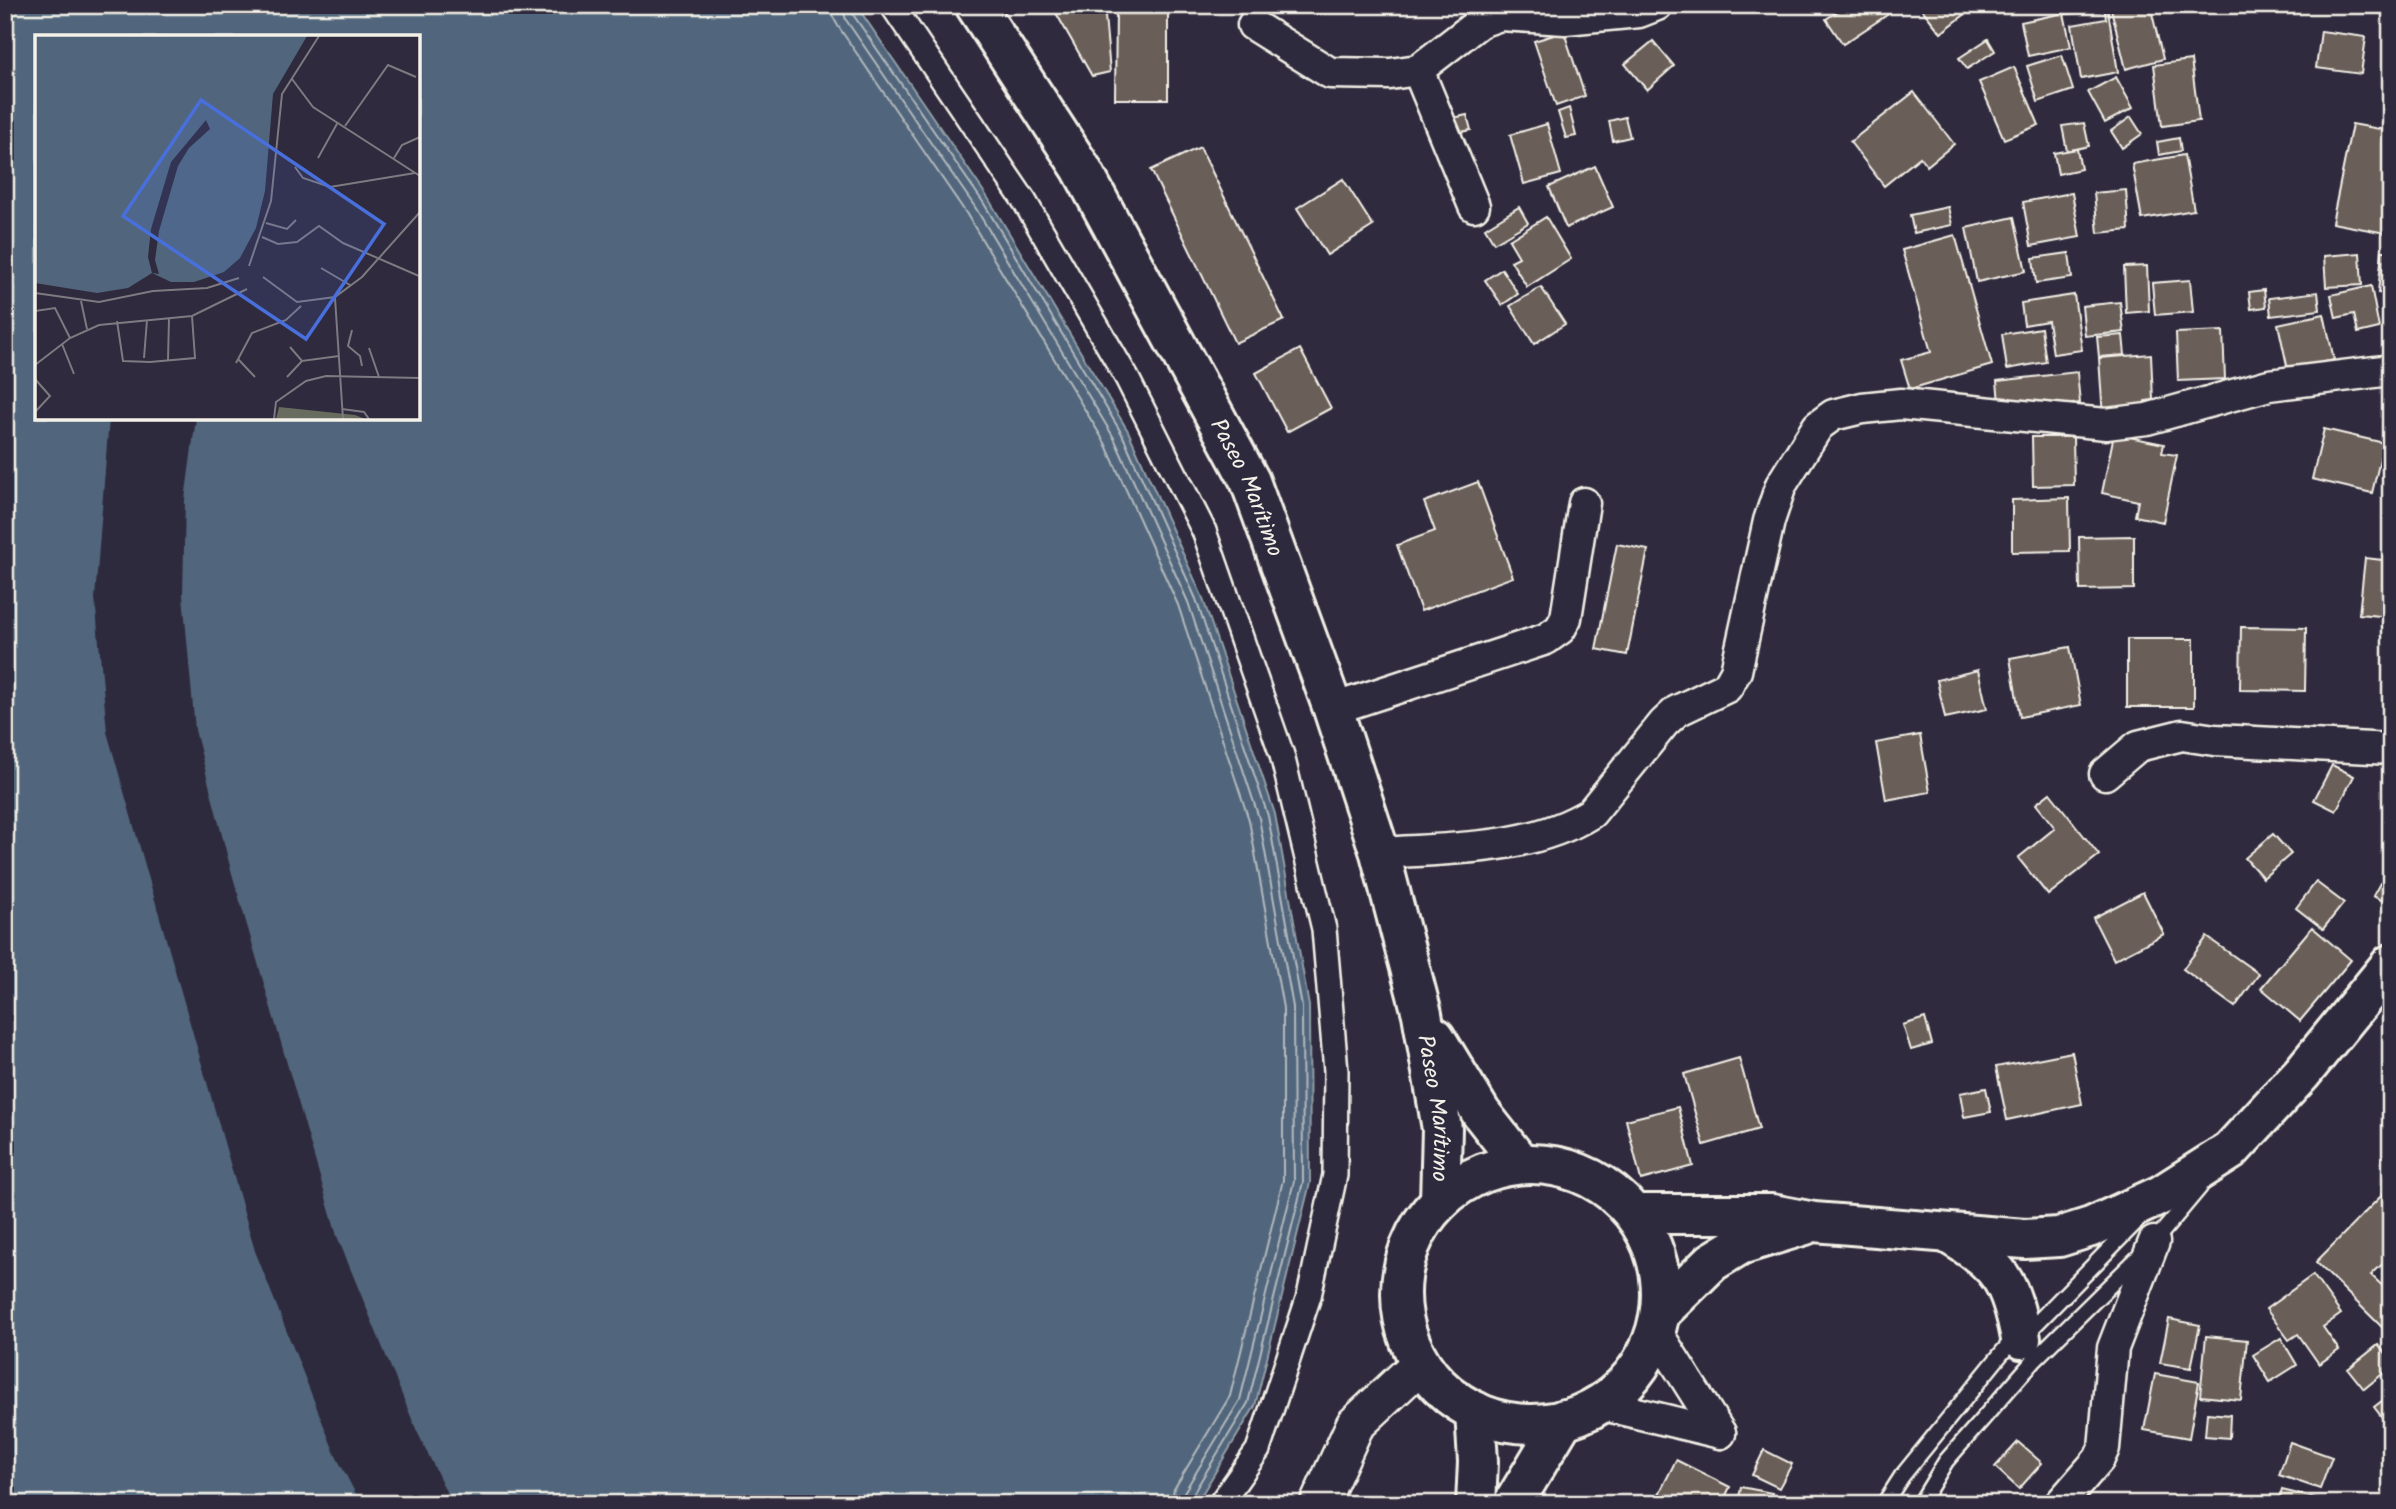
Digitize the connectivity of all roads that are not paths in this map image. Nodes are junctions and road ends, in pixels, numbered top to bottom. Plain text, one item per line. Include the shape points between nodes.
1 (892, 5) edge
2 (975, 5) edge
3 (1657, 5) edge
4 (1253, 25) dead end
5 (1418, 70) junction
6 (1474, 206) dead end
7 (2391, 370) edge
8 (1584, 503) dead end
9 (1333, 709) junction
10 (2391, 749) edge
11 (2105, 774) dead end
12 (1380, 853) junction
13 (2391, 964) edge
14 (1422, 1014) junction
15 (2230, 1151) junction
16 (1521, 1164) junction
17 (2161, 1195) junction
18 (1440, 1201) junction
19 (1634, 1214) junction
20 (1814, 1222) junction
21 (1948, 1234) junction
22 (2154, 1242) junction
23 (1658, 1322) junction
24 (2021, 1339) junction
25 (1420, 1364) junction
26 (1599, 1404) junction
27 (1475, 1411) junction
28 (1564, 1419) junction
29 (1220, 1504) edge
30 (1319, 1504) edge
31 (1476, 1504) edge
32 (1513, 1504) edge
33 (1884, 1504) edge
34 (1920, 1504) edge
35 (2060, 1504) edge

1 - 29 street via 1025,202 1127,378 1204,531 1282,755 1324,929 1336,1071 1335,1175 1309,1296 1258,1450
2 - 9 main road, Paseo Marítimo via 1081,168 1250,481
3 - 5 street via 1639,12 1565,19 1500,15 1480,22
4 - 5 street via 1330,73
5 - 6 street
7 - 12 street via 2269,385 2147,419 2106,424 1901,404 1833,415 1818,426 1781,485 1736,671 1727,687 1677,711 1591,813 1575,823 1509,843
8 - 9 street via 1566,618 1560,629 1546,639
9 - 12 main road, Paseo Marítimo
10 - 11 street via 2182,735 2138,746
12 - 14 main road, Paseo Marítimo
13 - 15 main road via 2302,1073
14 - 16 main road, Paseo Marítimo via 1480,1113
14 - 18 main road, Paseo Marítimo via 1442,1129
15 - 17 main road
15 - 22 lane
16 - 18 main road via 1491,1170
16 - 19 main road via 1553,1166 1584,1175 1612,1191
17 - 21 main road via 2059,1237
17 - 24 lane
18 - 25 main road via 1416,1233 1403,1271 1402,1310
19 - 20 main road via 1772,1214
19 - 23 main road via 1657,1261 1661,1287
20 - 21 main road
20 - 23 main road via 1740,1245 1712,1262
21 - 24 main road via 1993,1265 2015,1303
22 - 34 lane via 2035,1359 1946,1461
22 - 35 street via 2113,1348 2104,1448
23 - 26 main road via 1643,1360 1623,1385
23 - 26 street via 1720,1433
24 - 33 lane via 2014,1338
25 - 27 main road via 1444,1391
25 - 30 street via 1355,1426
26 - 28 main road
27 - 28 main road via 1503,1421 1534,1424
27 - 31 main road
28 - 32 main road

